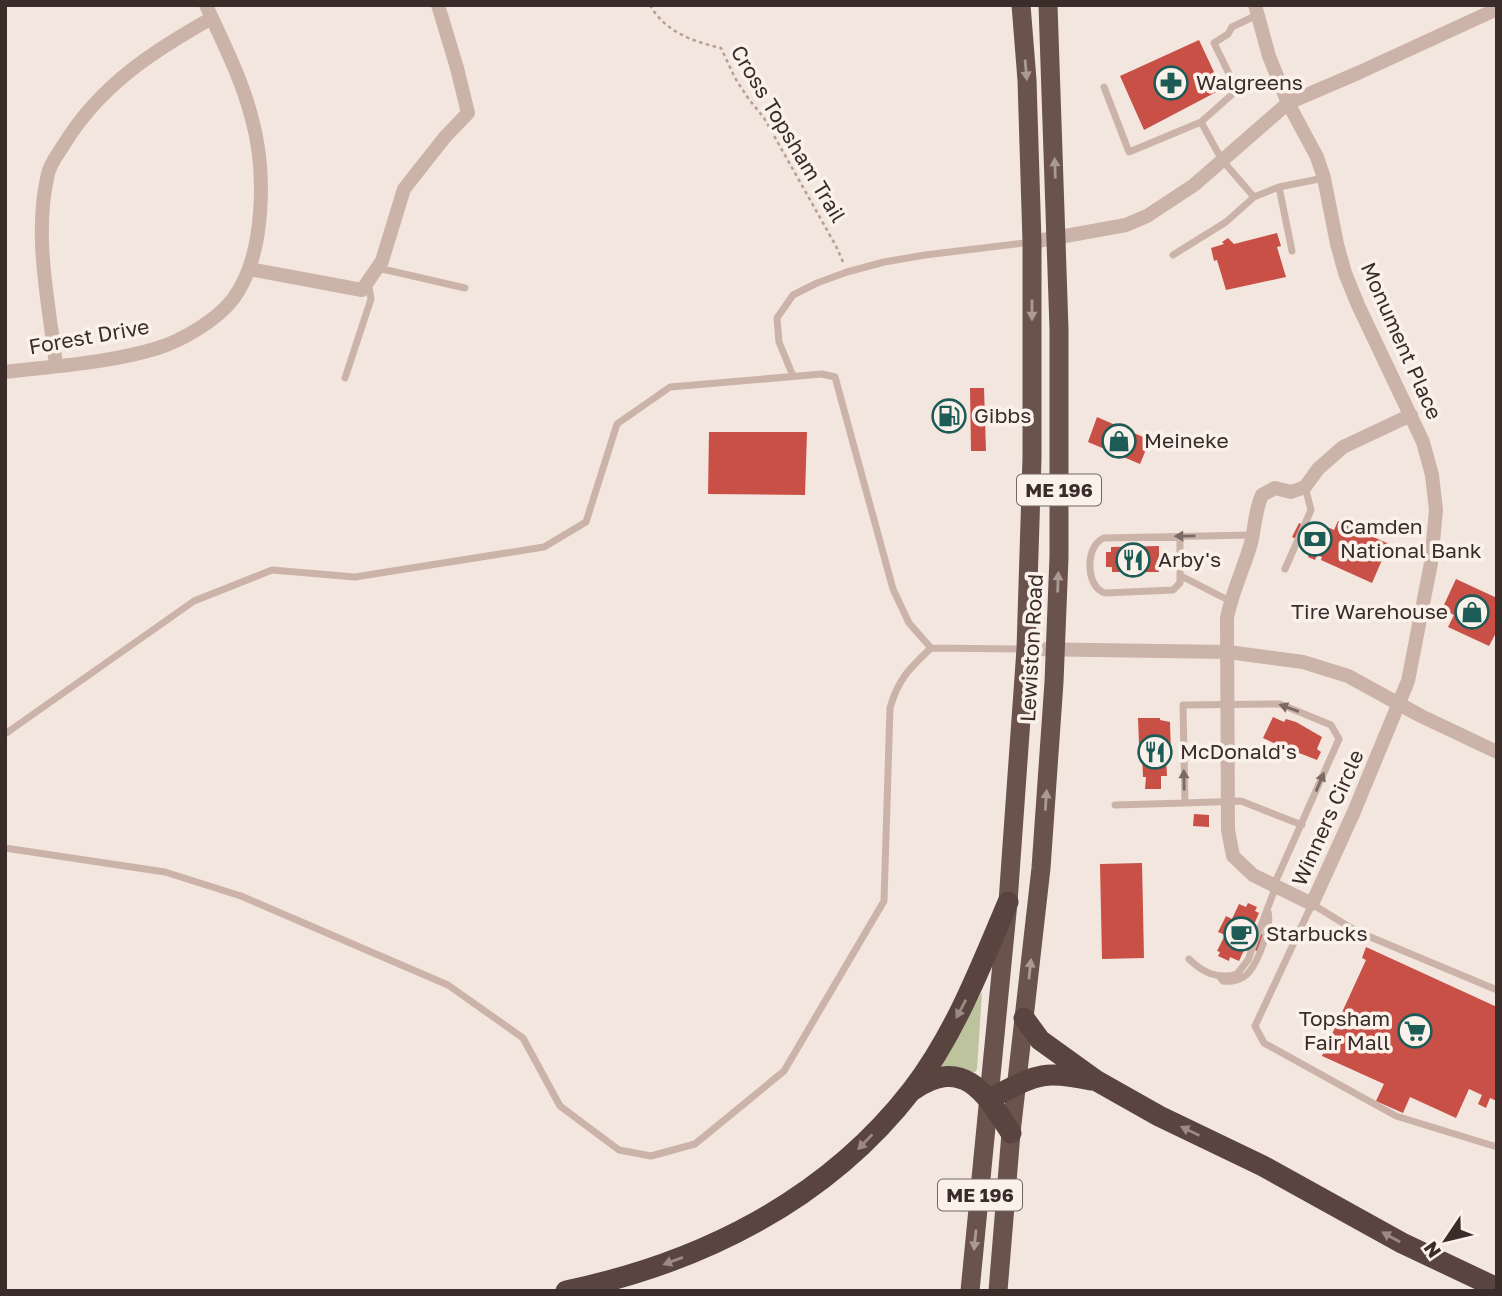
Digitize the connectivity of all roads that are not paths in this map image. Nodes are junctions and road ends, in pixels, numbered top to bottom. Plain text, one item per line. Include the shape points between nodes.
1 (438, 5) edge
2 (1021, 5) edge
3 (1048, 5) edge
4 (1497, 9) edge
5 (1256, 10) edge
6 (209, 12) edge
7 (1104, 87) dead end
8 (1288, 103) junction
9 (1201, 122) junction
10 (1222, 160) junction
11 (1324, 178) junction
12 (1279, 187) junction
13 (1254, 197) junction
14 (1057, 237) junction
15 (1032, 242) junction
16 (1292, 251) dead end
17 (1173, 255) dead end
18 (377, 268) junction
19 (249, 269) junction
20 (368, 281) junction
21 (465, 288) dead end
22 (56, 365) junction
23 (5, 372) edge
24 (793, 376) junction
25 (345, 378) dead end
26 (1411, 415) junction
27 (1305, 487) junction
28 (1253, 535) junction
29 (1180, 537) junction
30 (1285, 569) dead end
31 (1181, 576) junction
32 (1230, 601) junction
33 (931, 648) junction
34 (1026, 649) junction
35 (1055, 650) junction
36 (1228, 652) junction
37 (1399, 705) junction
38 (1228, 706) junction
39 (5, 734) edge
40 (1497, 752) edge
41 (1228, 802) junction
42 (1185, 803) junction
43 (1115, 805) dead end
44 (1302, 825) junction
45 (5, 848) edge
46 (1275, 886) junction
47 (1008, 902) junction
48 (1312, 904) junction
49 (1189, 959) dead end
50 (1497, 990) edge
51 (1024, 1018) junction
52 (1097, 1081) junction
53 (1016, 1085) junction
54 (911, 1091) junction
55 (989, 1099) junction
56 (1011, 1133) junction
57 (1497, 1147) edge
58 (1497, 1288) edge
59 (566, 1291) edge
60 (970, 1291) edge
61 (998, 1291) edge

1 - 18 street via 468,113 404,189
2 -> 15 highway, Lewiston Road / ME 196
14 -> 3 highway, Lewiston Road / ME 196
4 - 8 street
5 - 8 street, Monument Place
5 - 9 lane via 1214,43 1237,90
6 - 19 street, Forest Drive via 242,87 262,171 261,206
6 - 22 street via 111,87 73,129 48,171 42,247
7 - 9 lane via 1129,152
8 - 10 street
8 - 11 street, Monument Place
9 - 10 lane
10 - 13 lane
10 - 14 street via 1147,216 1126,225
11 - 12 lane
11 - 26 street, Monument Place via 1345,273
12 - 13 lane
12 - 16 lane
13 - 17 lane via 1226,222
14 - 15 street
35 -> 14 highway, Lewiston Road / ME 196 via 1059,557
15 - 24 lane via 884,262 793,295 777,318 779,342
15 -> 34 highway, Lewiston Road / ME 196
18 - 20 street
18 - 21 lane
19 - 20 street via 362,290
19 - 22 street, Forest Drive via 232,300 199,329 159,347
20 - 25 lane via 371,299
22 - 23 street, Forest Drive
24 - 33 lane via 835,377 893,589 909,623
24 - 39 lane via 670,387 617,424 586,522 544,547 355,577 272,569 194,601
26 - 27 street via 1343,447
26 - 37 street, Monument Place via 1432,475 1436,510 1431,563 1408,681
27 - 28 street, Winners Circle via 1291,492 1275,488 1262,495
27 - 30 lane via 1311,510
28 -> 29 lane
28 - 32 street, Winners Circle
29 - 31 lane
29 - 31 lane via 1099,539 1092,550 1091,580 1105,593 1173,590
31 - 32 lane
32 - 36 street, Winners Circle
33 - 34 lane
33 - 45 lane via 896,687 890,708 884,901 784,1071 695,1144 651,1156 619,1150 560,1105 523,1038 448,985 241,895 165,872
34 - 35 street
34 - 47 highway, Lewiston Road / ME 196
35 - 36 street
51 -> 35 highway, Lewiston Road / ME 196 via 1041,868
36 - 37 street via 1303,662 1333,671
36 - 38 street, Winners Circle
37 - 40 street
37 - 48 street, Winners Circle
38 - 41 street, Winners Circle
42 -> 38 lane via 1183,705
44 -> 38 lane via 1339,739 1331,725 1280,704
41 - 42 lane
41 - 44 lane via 1241,801
41 - 46 street, Winners Circle via 1233,856 1253,875
42 - 43 lane
44 - 46 lane
46 - 48 street, Winners Circle
46 - 49 lane via 1245,966 1237,974 1219,976 1200,970
47 -> 54 highway via 964,1004
47 - 55 highway, Lewiston Road / ME 196
48 - 50 lane via 1356,931
48 - 57 lane via 1255,1026 1264,1043 1396,1116
51 - 52 highway via 1040,1040
51 - 53 highway, Lewiston Road / ME 196
52 - 53 highway via 1052,1073
58 -> 52 highway
53 - 55 highway
53 - 56 highway, Lewiston Road / ME 196
54 - 55 highway via 934,1079 950,1077 974,1084
54 -> 59 highway via 835,1170 764,1219 666,1263
55 - 56 highway
55 -> 60 highway, Lewiston Road / ME 196
56 - 61 highway, Lewiston Road / ME 196

